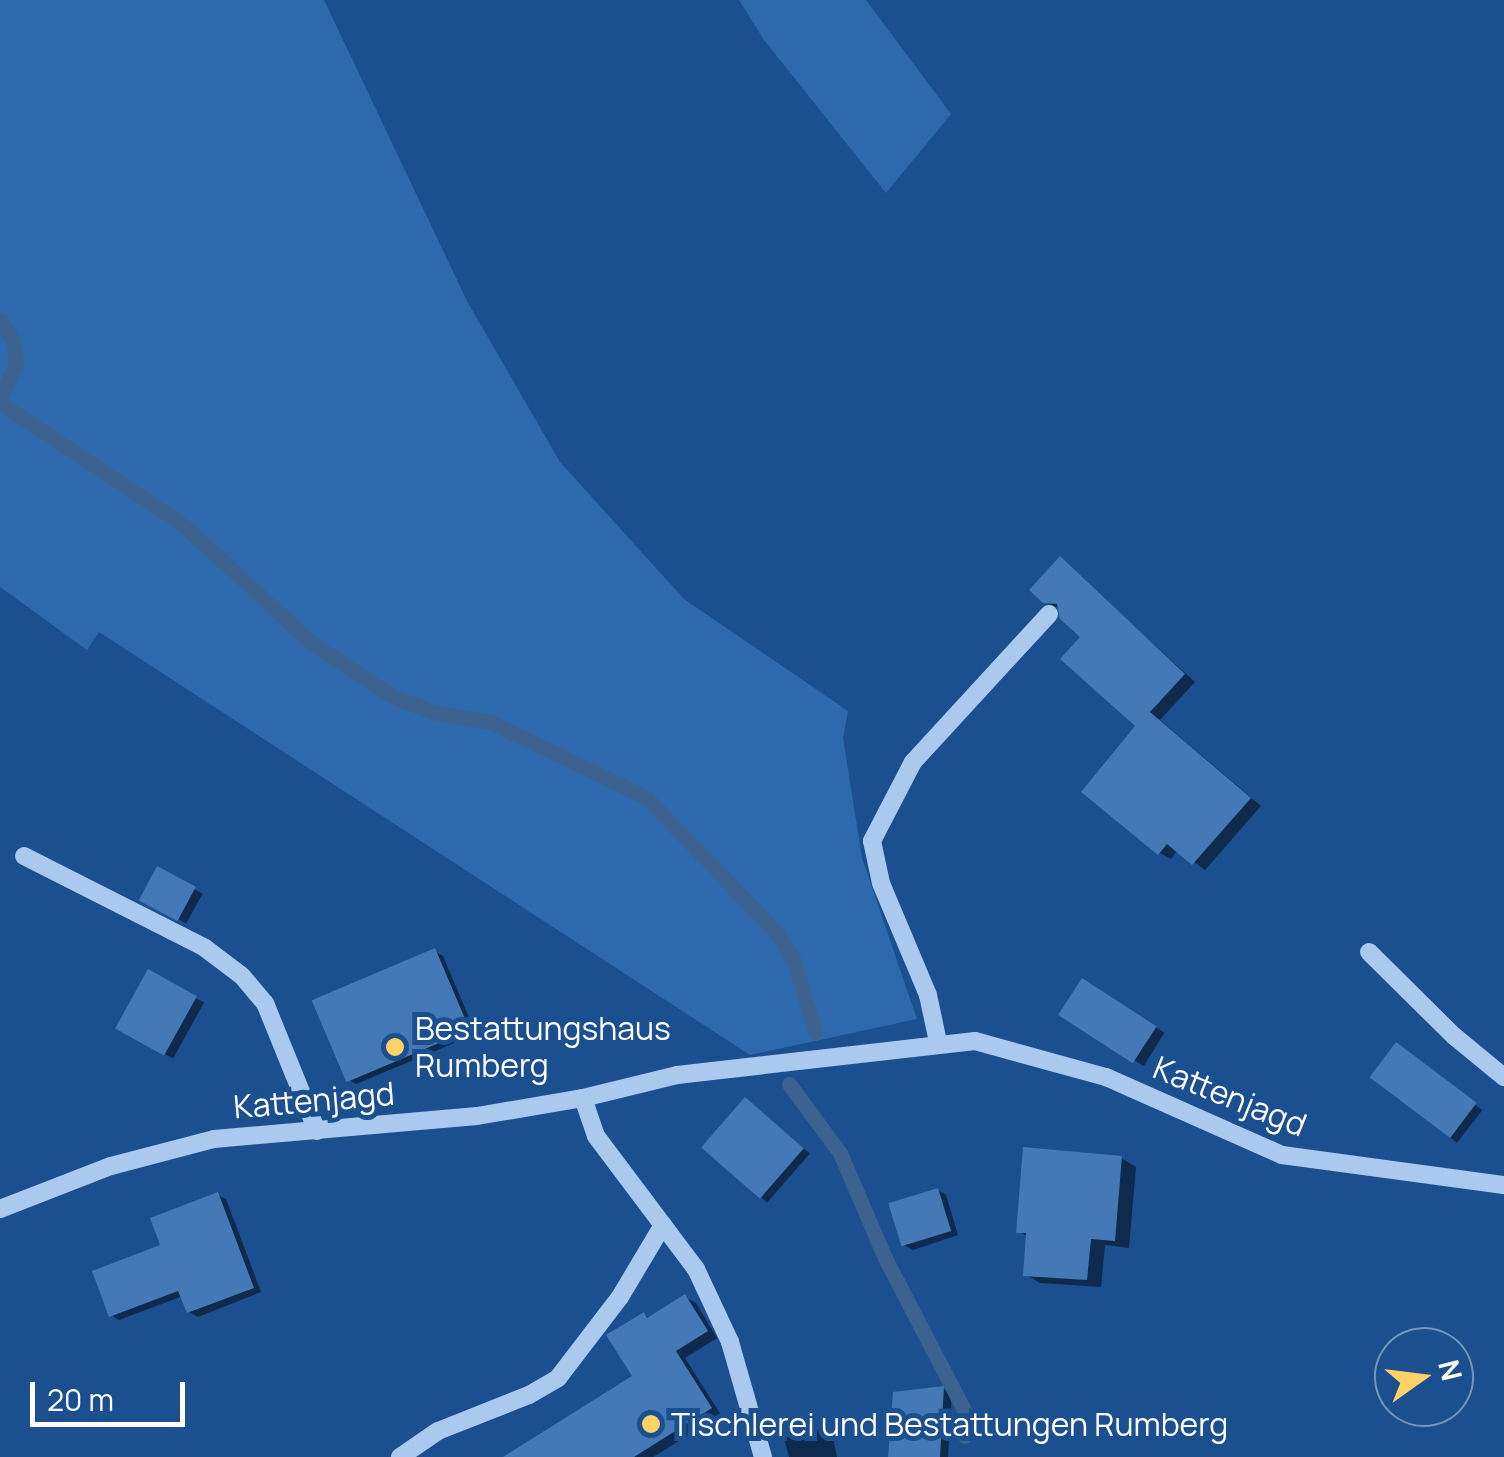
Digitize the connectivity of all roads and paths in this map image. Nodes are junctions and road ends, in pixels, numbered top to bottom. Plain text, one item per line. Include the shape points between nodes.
1 (1049, 614) dead end
2 (24, 856) dead end
3 (1368, 952) dead end
4 (938, 1042) junction
5 (1504, 1078) edge
6 (583, 1098) junction
7 (317, 1130) junction
8 (1504, 1185) edge
9 (0, 1209) edge
10 (663, 1224) junction
11 (400, 1457) edge
12 (763, 1457) edge

1 - 4 street via 913,762 872,841
2 - 7 street via 204,948 242,976 265,1003
3 - 5 street
4 - 6 street, Kattenjagd via 677,1075
4 - 8 street, Kattenjagd via 1010,1048 1106,1077 1282,1155
6 - 7 street, Kattenjagd via 478,1116
6 - 10 street via 596,1136
7 - 9 street, Kattenjagd via 162,1150
10 - 11 street via 620,1297 558,1378 438,1431
10 - 12 street via 696,1269 730,1342

